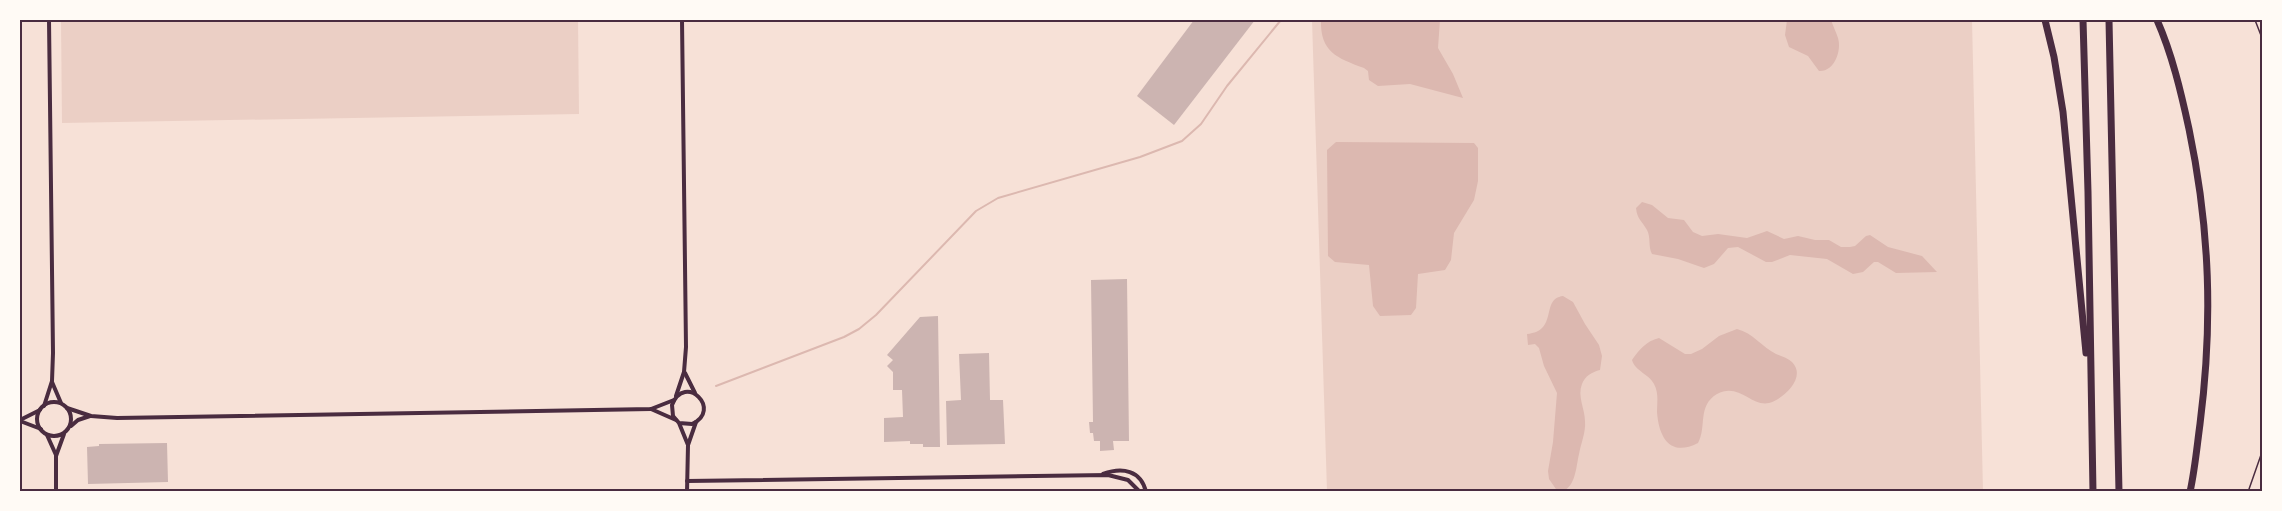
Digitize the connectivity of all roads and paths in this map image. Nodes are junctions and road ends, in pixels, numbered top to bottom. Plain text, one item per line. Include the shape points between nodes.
1 (49, 20) edge
2 (682, 20) edge
3 (2045, 20) edge
4 (2083, 20) edge
5 (2109, 20) edge
6 (2157, 20) edge
7 (2255, 20) edge
8 (2262, 38) edge
9 (684, 372) junction
10 (52, 381) junction
11 (695, 394) junction
12 (675, 398) junction
13 (2091, 400) junction
14 (61, 404) junction
15 (42, 408) junction
16 (67, 408) junction
17 (651, 410) junction
18 (91, 416) junction
19 (20, 421) edge
20 (678, 422) junction
21 (696, 422) junction
22 (69, 428) junction
23 (41, 429) junction
24 (64, 432) junction
25 (46, 434) junction
26 (688, 445) junction
27 (2262, 452) edge
28 (56, 456) junction
29 (1100, 475) junction
30 (687, 481) junction
31 (56, 492) edge
32 (687, 492) edge
33 (1140, 492) edge
34 (1146, 492) edge
35 (2093, 492) edge
36 (2119, 492) edge
37 (2190, 492) edge
38 (2248, 492) edge

1 - 10 street
2 - 9 street
3 - 13 highway via 2063,112
4 - 13 highway
5 - 36 highway
6 - 37 highway via 2182,98 2194,156 2208,282 2207,366
7 - 8 path
9 - 11 street
9 - 12 street
10 - 14 street
10 - 15 street
11 - 12 street via 686,392
11 - 21 street via 704,408
12 - 17 street
12 - 20 street via 671,411
13 - 35 highway
14 - 15 street via 52,402
14 - 16 street
15 - 19 street
15 - 23 street via 38,420
16 - 18 street
16 - 22 street via 71,417
17 - 18 street
17 - 20 street
18 - 22 street
19 - 23 street
20 - 21 street
20 - 26 street
21 - 26 street
22 - 24 street
23 - 25 street
24 - 25 street
24 - 28 street
25 - 28 street
26 - 30 street
27 - 38 path
28 - 31 street
29 - 30 street
29 - 33 street via 1128,480
29 - 34 street via 1135,473
30 - 32 street

